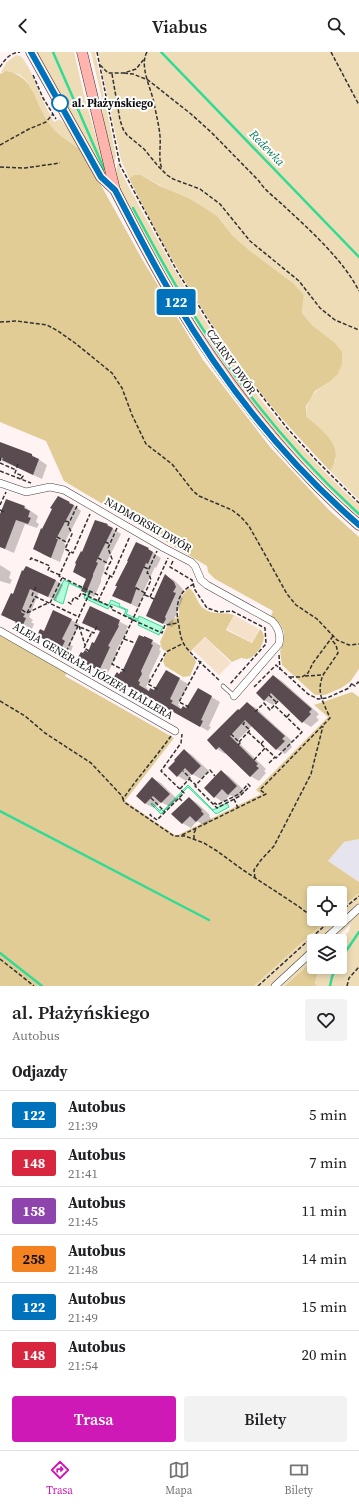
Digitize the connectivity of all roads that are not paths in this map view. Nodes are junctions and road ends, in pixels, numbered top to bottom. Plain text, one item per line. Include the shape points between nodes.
1 (24, 52) edge
2 (82, 52) edge
3 (115, 190) junction
4 (0, 483) edge
5 (359, 525) edge
6 (0, 630) edge
7 (225, 687) road end
8 (234, 696) joint
9 (175, 731) road end
10 (359, 908) edge
11 (331, 934) edge
12 (307, 956) edge
13 (275, 986) edge

1 - 3 main road, CZARNY DWÓR via 101,177
2 - 3 main road, CZARNY DWÓR
3 - 5 main road, CZARNY DWÓR via 174,298 227,379 292,460
4 - 8 street, NADMORSKI DWÓR via 26,492 50,487 64,490 191,562 203,582 272,621 280,634 279,644
6 - 9 street, ALEJA GENERAŁA JÓZEFA HALLERA
7 - 8 lane
10 - 11 street
12 - 13 street

